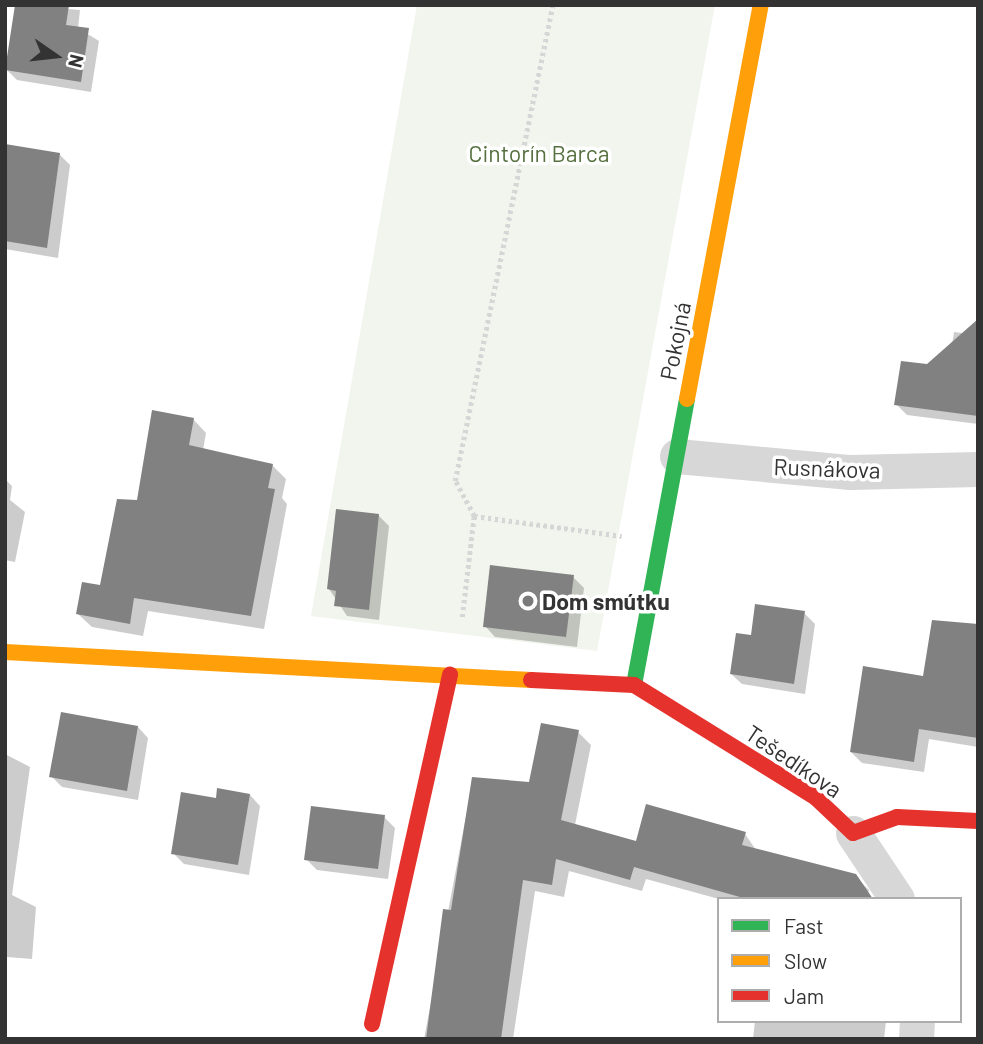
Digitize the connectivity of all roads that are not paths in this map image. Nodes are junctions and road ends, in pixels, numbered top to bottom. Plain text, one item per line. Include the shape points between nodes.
1 (761, 5) edge
2 (677, 456) junction
3 (978, 469) edge
4 (5, 652) edge
5 (450, 675) junction
6 (634, 685) junction
7 (978, 821) edge
8 (853, 833) junction
9 (896, 897) edge
10 (372, 1024) dead end

1 - 2 street, Pokojná
2 - 3 street, Rusnákova via 850,472
2 - 6 street, Pokojná
4 - 5 street
5 - 6 street
5 - 10 street
6 - 8 street, Tešedíkova via 816,798
7 - 8 street via 897,817
8 - 9 street

